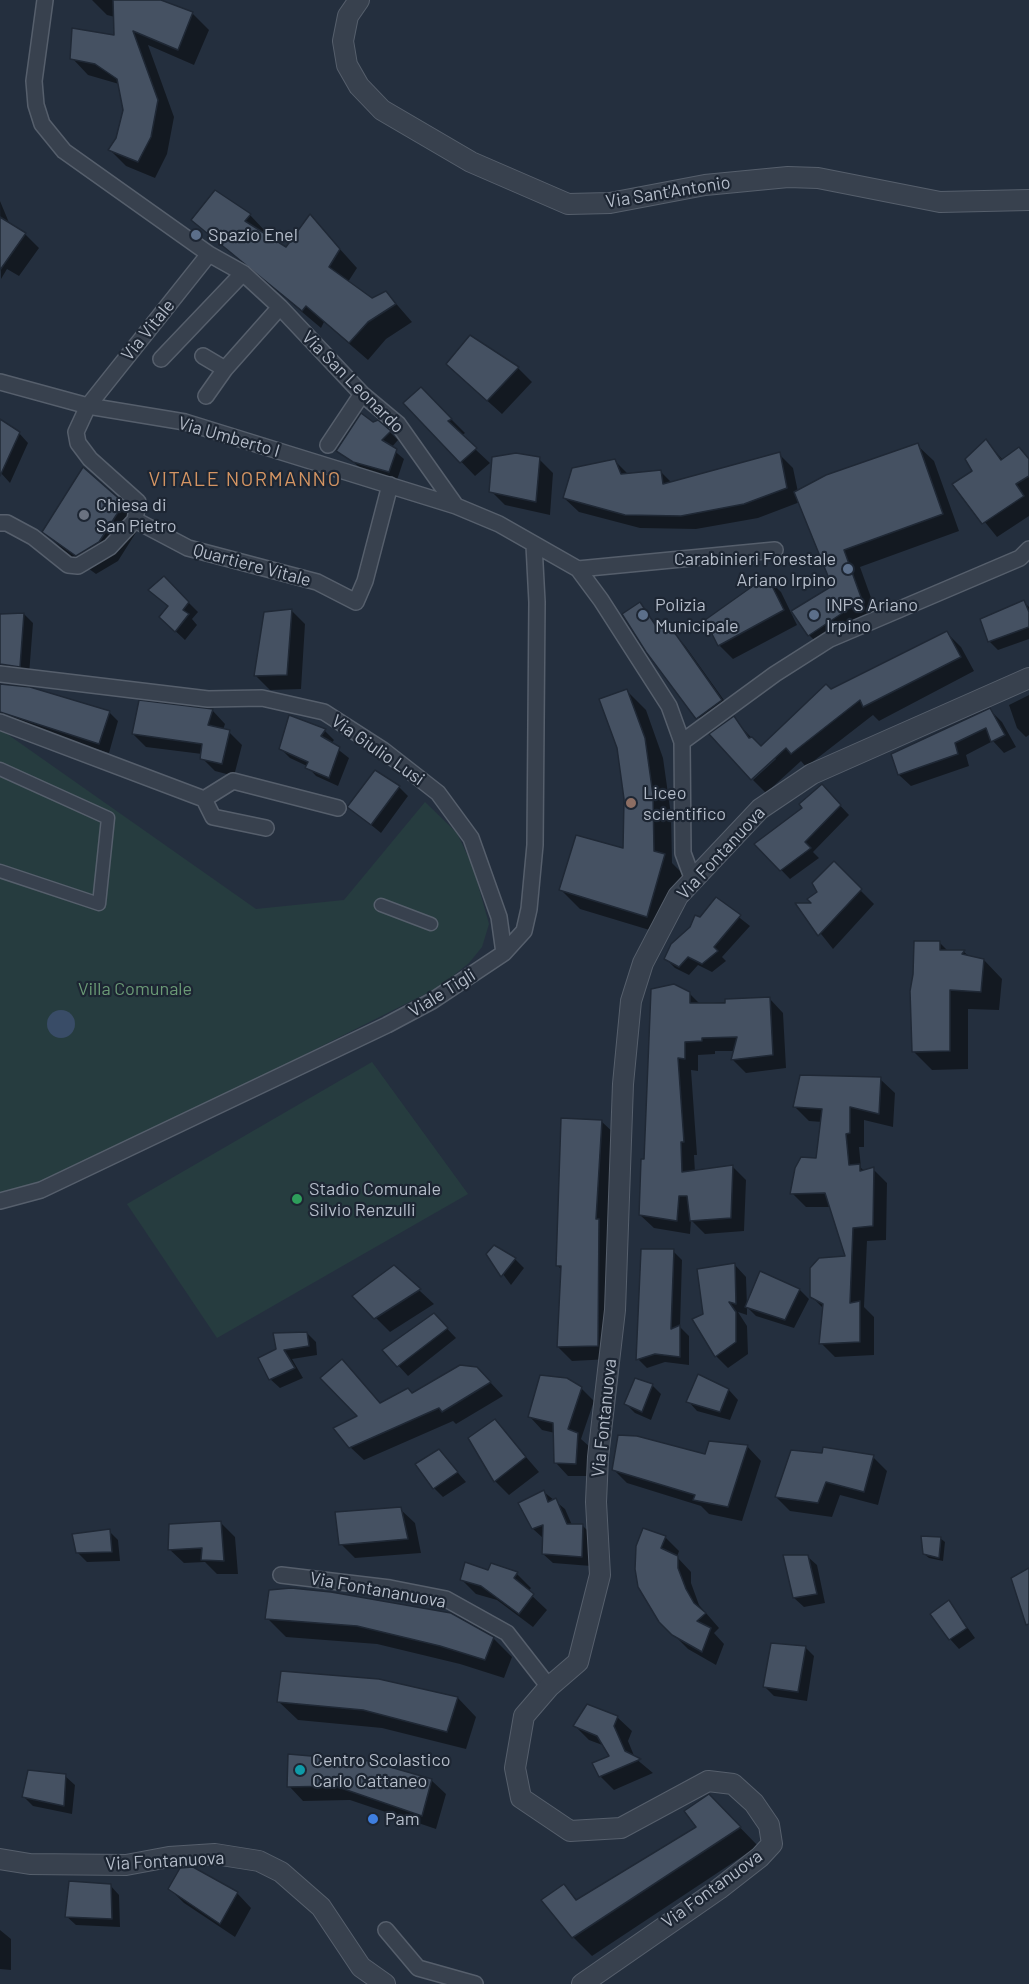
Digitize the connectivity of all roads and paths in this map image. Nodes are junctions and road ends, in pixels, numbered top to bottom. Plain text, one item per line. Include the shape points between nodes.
1 (45, 0) edge
2 (359, 0) edge
3 (1029, 200) edge
4 (209, 254) junction
5 (243, 273) junction
6 (280, 307) junction
7 (203, 356) dead end
8 (161, 359) dead end
9 (225, 369) junction
10 (0, 382) edge
11 (362, 394) junction
12 (206, 396) dead end
13 (87, 406) junction
14 (328, 445) dead end
15 (390, 485) junction
16 (456, 506) junction
17 (135, 520) junction
18 (0, 523) edge
19 (534, 545) junction
20 (1029, 549) edge
21 (775, 550) dead end
22 (578, 569) junction
23 (0, 674) edge
24 (1029, 678) edge
25 (0, 722) edge
26 (682, 742) junction
27 (0, 769) edge
28 (204, 799) junction
29 (338, 808) dead end
30 (266, 828) dead end
31 (0, 871) edge
32 (693, 880) junction
33 (381, 905) dead end
34 (431, 924) dead end
35 (504, 953) junction
36 (0, 1201) edge
37 (281, 1575) dead end
38 (549, 1687) junction
39 (0, 1859) edge
40 (386, 1930) dead end
41 (385, 1984) edge
42 (475, 1984) edge
43 (582, 1984) edge

1 - 4 street, Via San Leonardo via 34,81 42,124 64,151
2 - 3 street, Via Sant'Antonio via 348,16 343,41 347,64 359,86 382,110 471,162 568,204 610,203 713,184 788,177 818,178 940,202
4 - 5 street, Via San Leonardo
4 - 13 street, Via Vitale
5 - 6 street, Via San Leonardo
5 - 8 street
6 - 9 street
6 - 11 street, Via San Leonardo
7 - 9 street
9 - 12 street
10 - 13 street, Via Umberto I
11 - 14 street
11 - 16 street, Via San Leonardo via 398,424
13 - 15 street, Via Umberto I via 185,422
13 - 17 street via 76,432 78,443 138,502
15 - 16 street, Via Umberto I
15 - 17 street, Quartiere Vitale via 356,602 318,582 188,548
16 - 19 street
17 - 18 street via 110,547 78,566 68,565 33,537
19 - 22 street
19 - 35 street, Viale Tigli via 535,845 530,909 524,930
20 - 26 street via 1020,558 830,639
21 - 22 street
22 - 26 street via 669,706
23 - 35 street, Via Giulio Lusi via 208,699 262,698 324,712 383,750 438,793 471,838 499,917
24 - 32 street, Via Fontanuova via 812,774 760,808
25 - 28 street
26 - 32 street via 683,853
27 - 31 street via 108,818 99,904
28 - 29 street via 233,781
28 - 30 street via 213,817
32 - 38 street, Via Fontanuova via 678,896 643,963 631,1001 623,1084 615,1310 598,1457 600,1575 578,1662
33 - 34 street
35 - 36 street, Viale Tigli via 432,1001 387,1025 41,1190
37 - 38 street, Via Fontananuova via 446,1599 507,1633
38 - 43 street, Via Fontanuova via 524,1716 517,1746 515,1768 521,1798 536,1809 570,1831 599,1831 625,1827 708,1781 733,1784 754,1803 769,1825 772,1844 719,1889
39 - 41 street, Via Fontanuova via 30,1864 126,1865 215,1854 259,1861 281,1872 321,1906 361,1967
40 - 42 street via 418,1968

